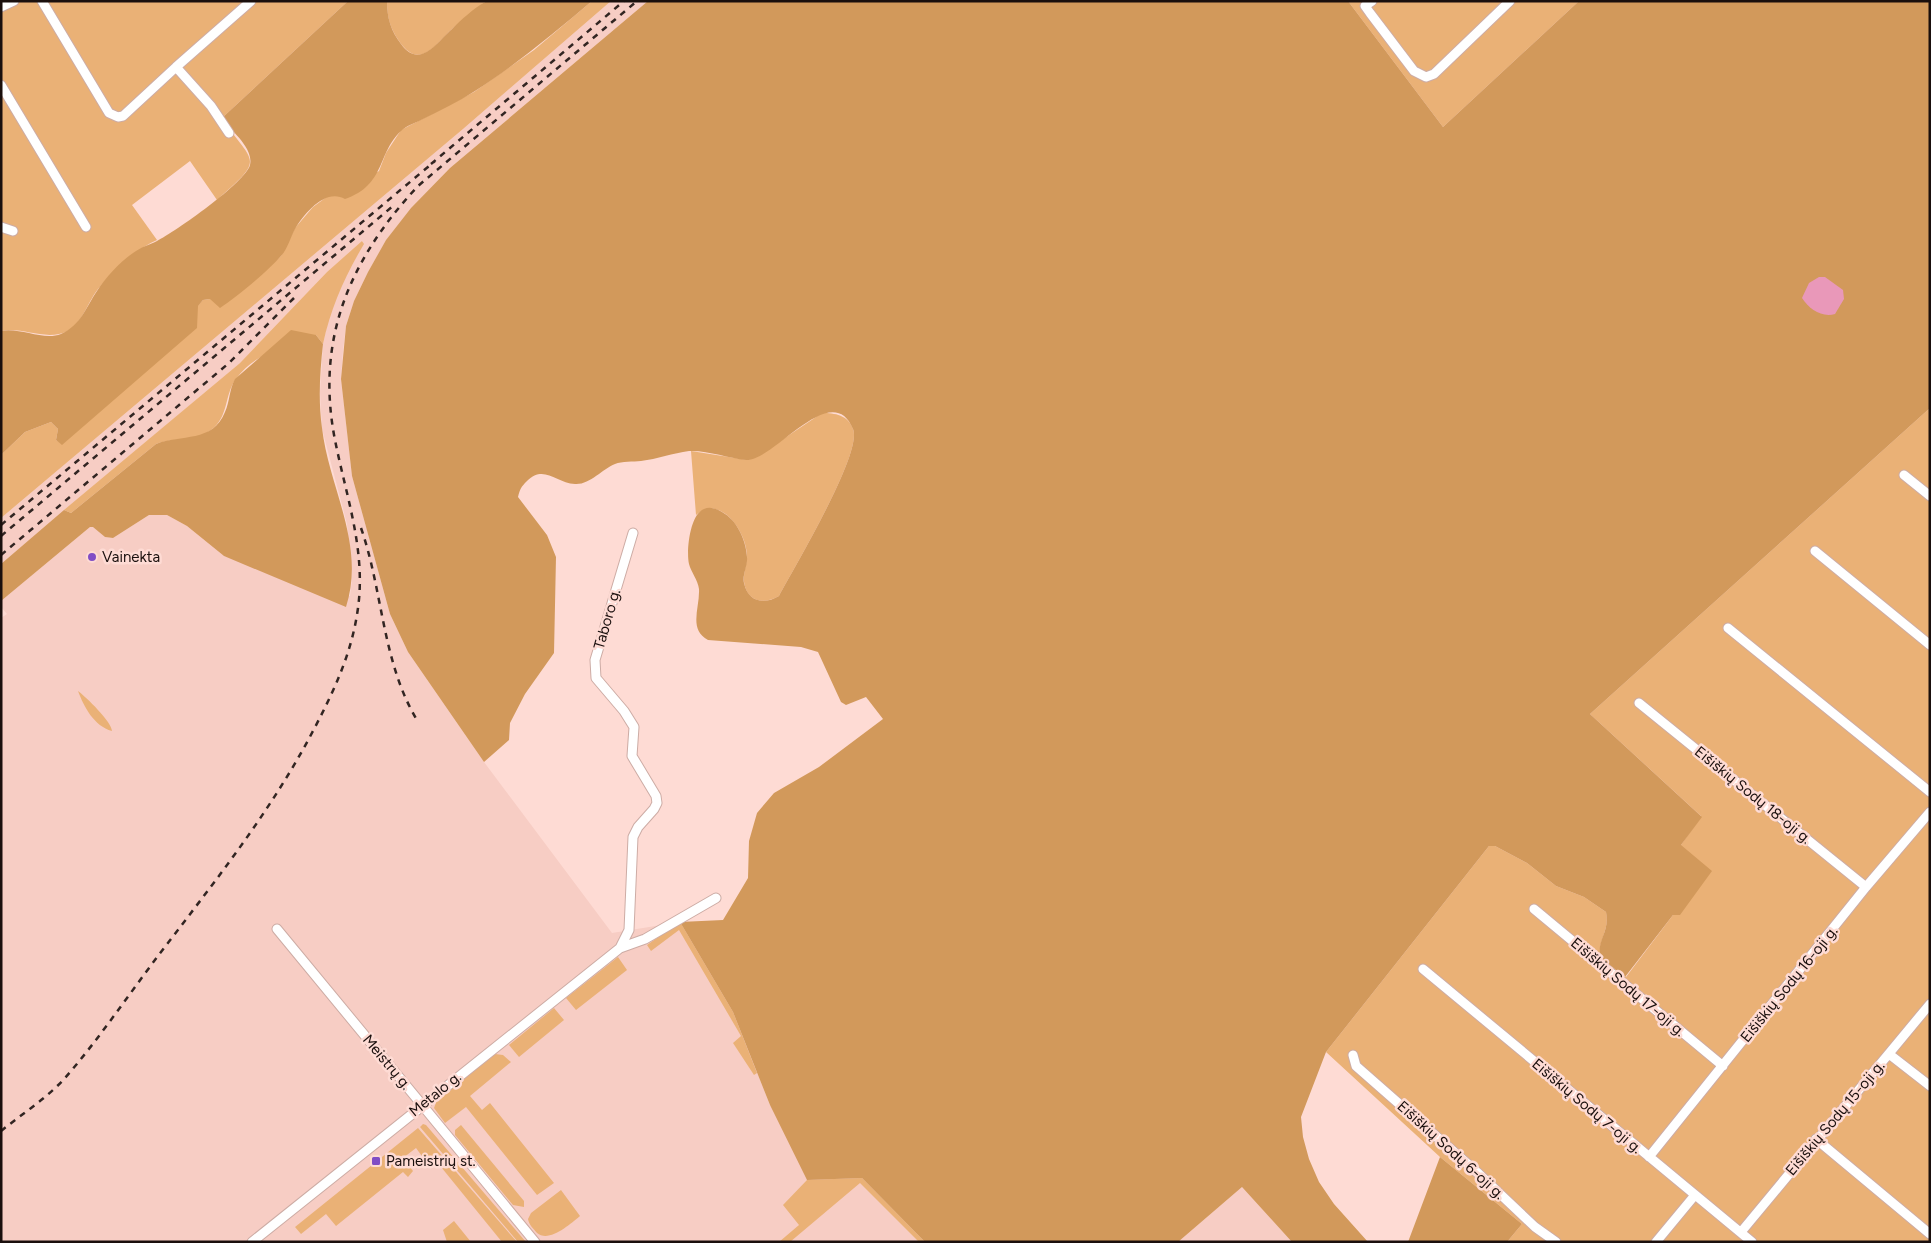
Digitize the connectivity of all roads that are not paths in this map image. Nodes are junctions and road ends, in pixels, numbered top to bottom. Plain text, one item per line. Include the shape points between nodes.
1 (14, 1) edge
2 (42, 1) edge
3 (251, 1) edge
4 (1510, 1) edge
5 (1368, 3) edge
6 (1, 7) edge
7 (176, 67) junction
8 (1, 86) edge
9 (229, 133) dead end
10 (1, 227) edge
11 (86, 227) dead end
12 (13, 231) dead end
13 (1904, 475) dead end
14 (1930, 496) edge
15 (633, 533) dead end
16 (1815, 551) dead end
17 (1728, 628) dead end
18 (1930, 645) edge
19 (1639, 703) dead end
20 (1930, 792) edge
21 (1930, 812) edge
22 (1866, 887) junction
23 (716, 898) dead end
24 (1534, 909) dead end
25 (277, 929) dead end
26 (620, 948) junction
27 (1423, 969) dead end
28 (1930, 1004) edge
29 (1889, 1054) junction
30 (1353, 1055) dead end
31 (1723, 1066) junction
32 (1930, 1086) edge
33 (422, 1104) junction
34 (1816, 1139) junction
35 (1649, 1157) junction
36 (1695, 1195) junction
37 (1741, 1232) junction
38 (1930, 1234) edge
39 (252, 1242) edge
40 (536, 1242) edge
41 (1556, 1242) edge
42 (1656, 1242) edge
43 (1752, 1242) edge

1 - 6 street
2 - 7 street via 109,112 115,116 128,113
3 - 7 street
4 - 5 street via 1434,74 1426,77 1414,71
7 - 9 street via 211,106
8 - 11 street
10 - 12 street
13 - 14 street
15 - 26 street, Taboro g. via 595,660 596,678 634,727 632,756 657,803 633,837 628,930
16 - 18 street
17 - 20 street
19 - 22 street, Eišiškių Sodų 18-oji g.
21 - 22 street, Eišiškių Sodų 16-oji g.
22 - 31 street, Eišiškių Sodų 16-oji g.
23 - 26 street via 645,939
24 - 31 street, Eišiškių Sodų 17-oji g.
25 - 33 street, Meistrų g.
26 - 33 street, Metalo g.
27 - 35 street, Eišiškių Sodų 7-oji g.
28 - 29 street, Eišiškių Sodų 15-oji g.
29 - 32 street
29 - 34 street, Eišiškių Sodų 15-oji g.
30 - 41 street, Eišiškių Sodų 6-oji g. via 1356,1066
31 - 35 street, Eišiškių Sodų 16-oji g.
33 - 39 street, Metalo g.
33 - 40 street, Meistrų g.
34 - 37 street, Eišiškių Sodų 15-oji g.
34 - 38 street
35 - 36 street, Eišiškių Sodų 7-oji g.
36 - 37 street, Eišiškių Sodų 7-oji g.
36 - 42 street
37 - 43 street, Eišiškių Sodų 7-oji g.

